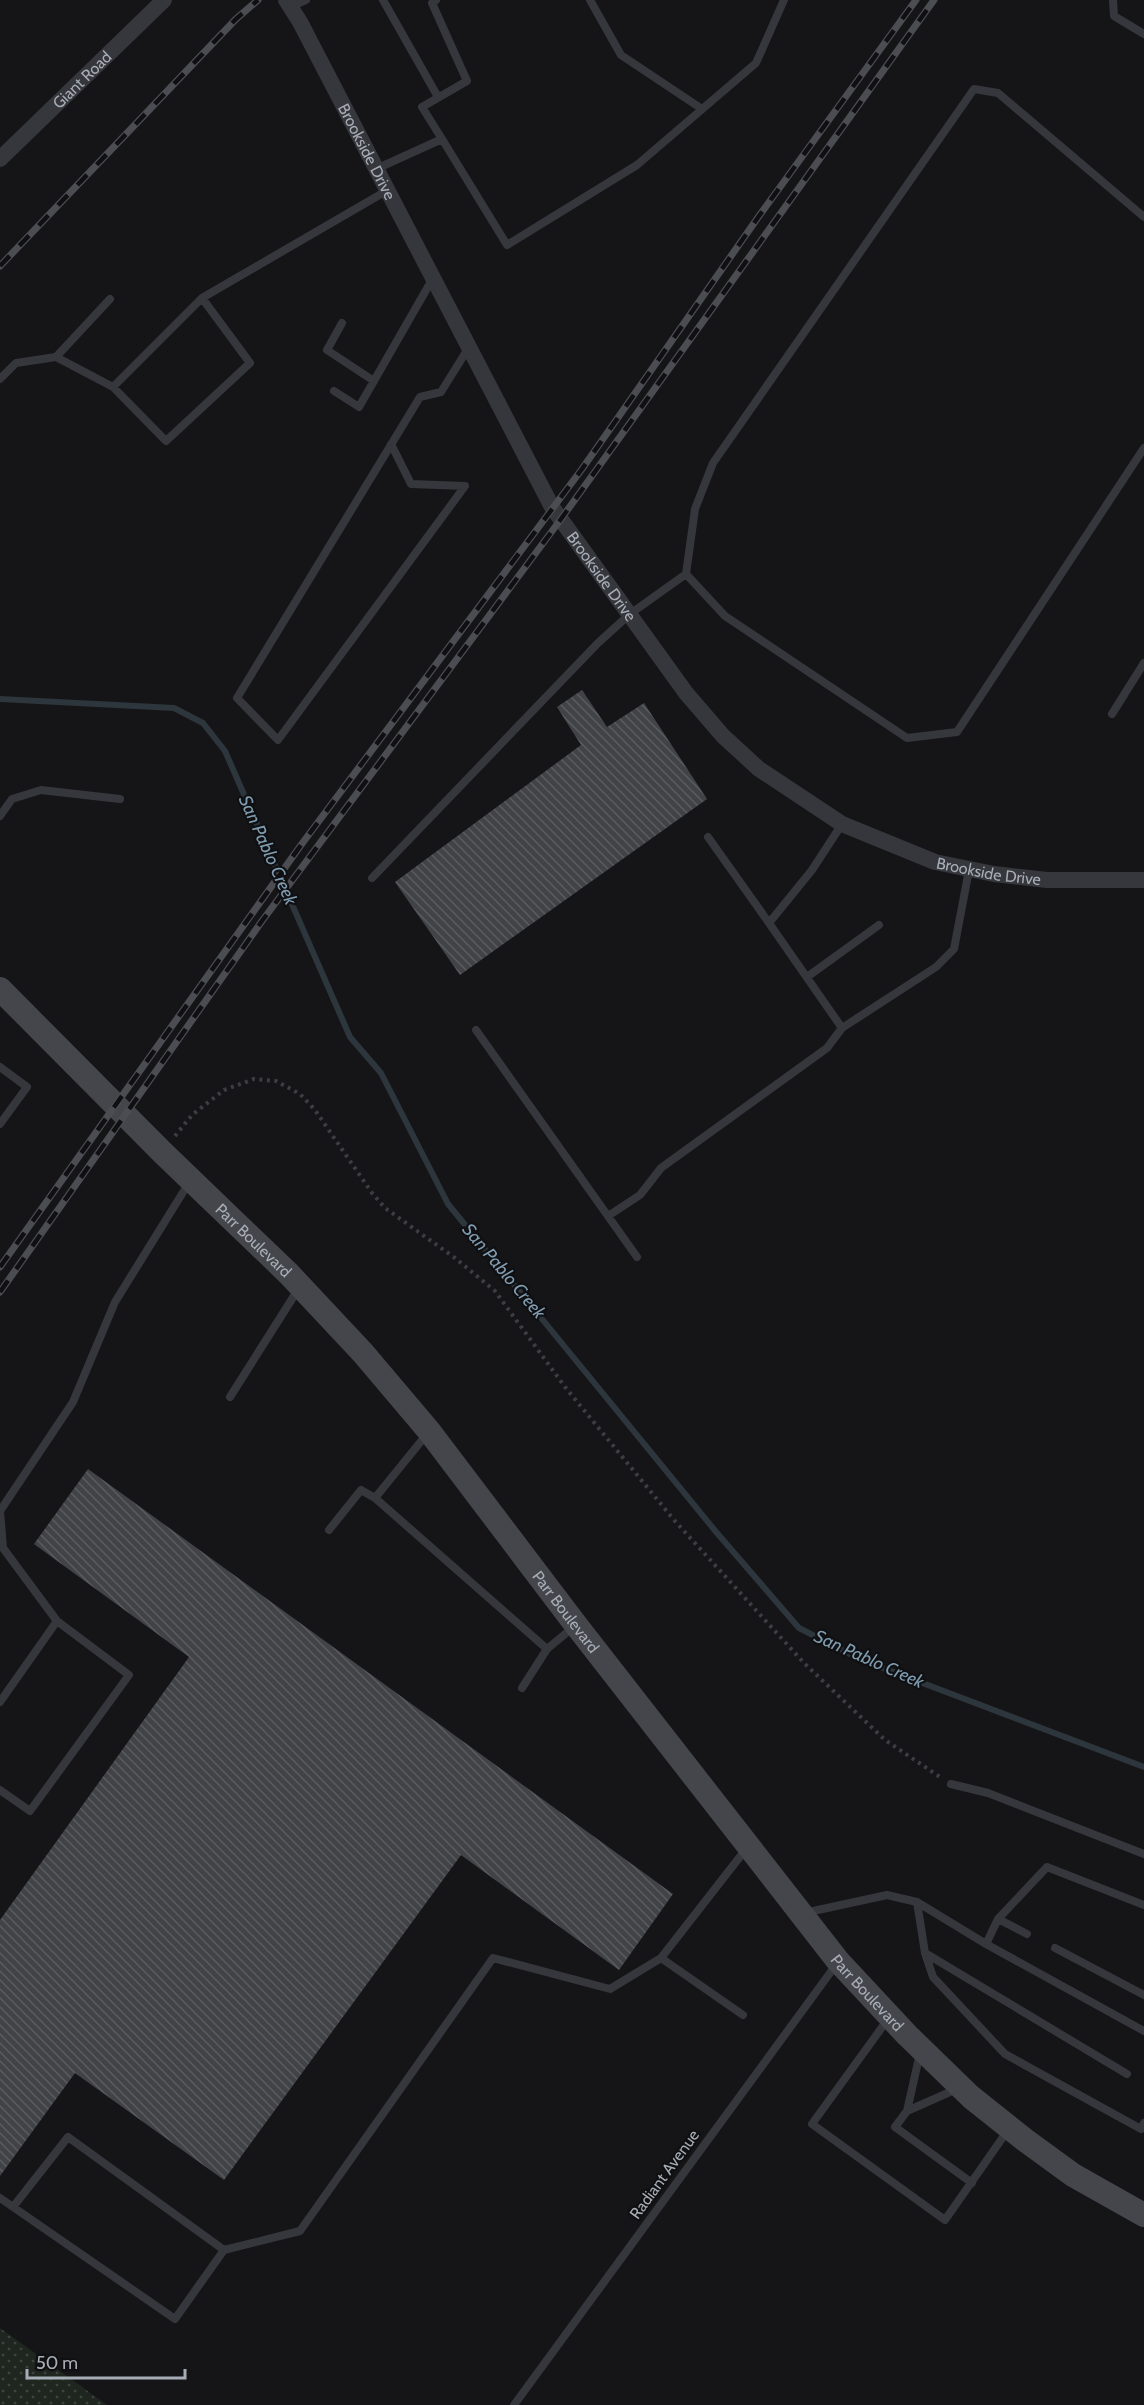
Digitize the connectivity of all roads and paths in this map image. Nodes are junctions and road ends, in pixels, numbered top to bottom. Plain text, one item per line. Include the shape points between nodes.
1 (164, 0) edge
2 (383, 0) edge
3 (436, 0) edge
4 (590, 0) edge
5 (784, 0) edge
6 (1113, 0) edge
7 (294, 2) edge
8 (1144, 34) edge
9 (438, 97) junction
10 (702, 110) junction
11 (442, 140) junction
12 (1, 157) edge
13 (376, 169) junction
14 (388, 190) junction
15 (1144, 217) edge
16 (433, 277) junction
17 (202, 298) junction
18 (110, 299) dead end
19 (342, 323) dead end
20 (469, 347) junction
21 (56, 357) junction
22 (0, 379) edge
23 (374, 381) junction
24 (113, 387) junction
25 (334, 391) dead end
26 (391, 444) junction
27 (1144, 448) edge
28 (686, 574) junction
29 (630, 614) junction
30 (1144, 663) edge
31 (1112, 714) dead end
32 (120, 799) dead end
33 (0, 816) edge
34 (842, 824) junction
35 (708, 837) dead end
36 (969, 870) junction
37 (372, 878) dead end
38 (1144, 880) edge
39 (769, 923) junction
40 (879, 925) dead end
41 (807, 977) junction
42 (0, 989) edge
43 (842, 1028) junction
44 (476, 1030) dead end
45 (0, 1067) edge
46 (0, 1124) edge
47 (162, 1152) junction
48 (191, 1180) junction
49 (608, 1216) junction
50 (637, 1257) dead end
51 (301, 1286) junction
52 (230, 1397) dead end
53 (429, 1431) junction
54 (375, 1498) junction
55 (329, 1530) dead end
56 (57, 1621) junction
57 (576, 1625) junction
58 (547, 1649) junction
59 (522, 1688) dead end
60 (0, 1702) edge
61 (951, 1784) joint
62 (0, 1790) edge
63 (748, 1846) junction
64 (1144, 1854) edge
65 (917, 1902) junction
66 (1144, 1905) edge
67 (801, 1914) junction
68 (998, 1919) junction
69 (1027, 1934) dead end
70 (986, 1944) junction
71 (1055, 1948) dead end
72 (924, 1953) junction
73 (661, 1958) junction
74 (838, 1962) junction
75 (1144, 1995) edge
76 (743, 2015) dead end
77 (889, 2016) junction
78 (1144, 2031) edge
79 (921, 2049) junction
80 (1127, 2074) dead end
81 (960, 2087) junction
82 (907, 2112) junction
83 (1144, 2123) edge
84 (1010, 2128) junction
85 (972, 2183) junction
86 (0, 2198) edge
87 (13, 2207) junction
88 (1144, 2215) edge
89 (224, 2250) junction
90 (514, 2405) edge

1 - 12 street, Giant Road
2 - 9 lane
3 - 9 lane via 432,3 467,81
4 - 10 lane via 621,55
5 - 10 lane via 756,63
6 - 8 lane via 1114,16
7 - 13 street, Brookside Drive
9 - 11 lane via 422,107
10 - 11 lane via 638,165 507,245
11 - 13 lane
13 - 14 street, Brookside Drive
14 - 16 street, Brookside Drive
14 - 17 lane
15 - 28 lane via 998,93 974,89 713,463 695,509
16 - 20 street, Brookside Drive
16 - 23 lane
17 - 24 lane
17 - 24 lane via 250,363 166,441
18 - 21 lane
19 - 23 lane via 327,350
20 - 26 lane via 441,392 420,397
20 - 29 street, Brookside Drive via 552,507
21 - 22 lane via 16,363
21 - 24 lane
23 - 25 lane via 359,407
26 - 26 lane via 237,698 278,740 465,486 411,484
27 - 28 lane via 957,732 907,738 725,616
28 - 29 lane
29 - 34 street, Brookside Drive via 686,693 723,736 759,769
29 - 37 lane
30 - 31 lane
32 - 33 lane via 41,790 12,799
34 - 36 street, Brookside Drive via 935,862
34 - 39 lane via 812,870
35 - 39 lane
36 - 38 street, Brookside Drive via 1047,880
36 - 43 lane via 954,949 936,967
39 - 41 lane
40 - 41 lane
41 - 43 lane
42 - 47 street, Parr Boulevard
43 - 49 lane via 827,1048 661,1168 640,1195
44 - 49 lane
45 - 46 lane via 27,1087
47 - 48 street, Parr Boulevard
47 - 61 path via 192,1115 224,1090 254,1079 276,1081 300,1094 385,1208 480,1276 495,1292 565,1387 674,1520 804,1663 885,1740
48 - 51 street, Parr Boulevard
48 - 56 lane via 115,1302 73,1402 0,1511 3,1548
49 - 50 lane
51 - 52 lane
51 - 53 street, Parr Boulevard
53 - 54 lane
53 - 57 street, Parr Boulevard
54 - 55 lane via 361,1490
54 - 58 lane
56 - 60 lane
56 - 62 lane via 129,1675 30,1811
57 - 58 lane
57 - 63 street, Parr Boulevard
58 - 59 lane
61 - 64 lane via 988,1793
63 - 67 street, Parr Boulevard
63 - 73 lane
65 - 67 lane via 887,1894
65 - 70 lane
65 - 72 lane
66 - 68 lane via 1047,1867
67 - 74 street, Parr Boulevard
68 - 69 lane
68 - 70 lane
70 - 78 lane
71 - 75 lane
72 - 80 lane
72 - 83 lane via 933,1977 1005,2054 1141,2129
73 - 76 lane
73 - 89 lane via 610,1989 493,1958 300,2230
74 - 77 street, Parr Boulevard
74 - 90 lane, Radiant Avenue
77 - 79 street, Parr Boulevard
77 - 85 lane via 812,2124 945,2220
79 - 81 street, Parr Boulevard
79 - 82 lane
81 - 82 lane
81 - 84 street, Parr Boulevard
82 - 85 lane via 895,2127
84 - 85 lane
84 - 88 street, Parr Boulevard via 1073,2175
86 - 87 lane
87 - 89 lane via 175,2319
87 - 89 lane via 68,2137

